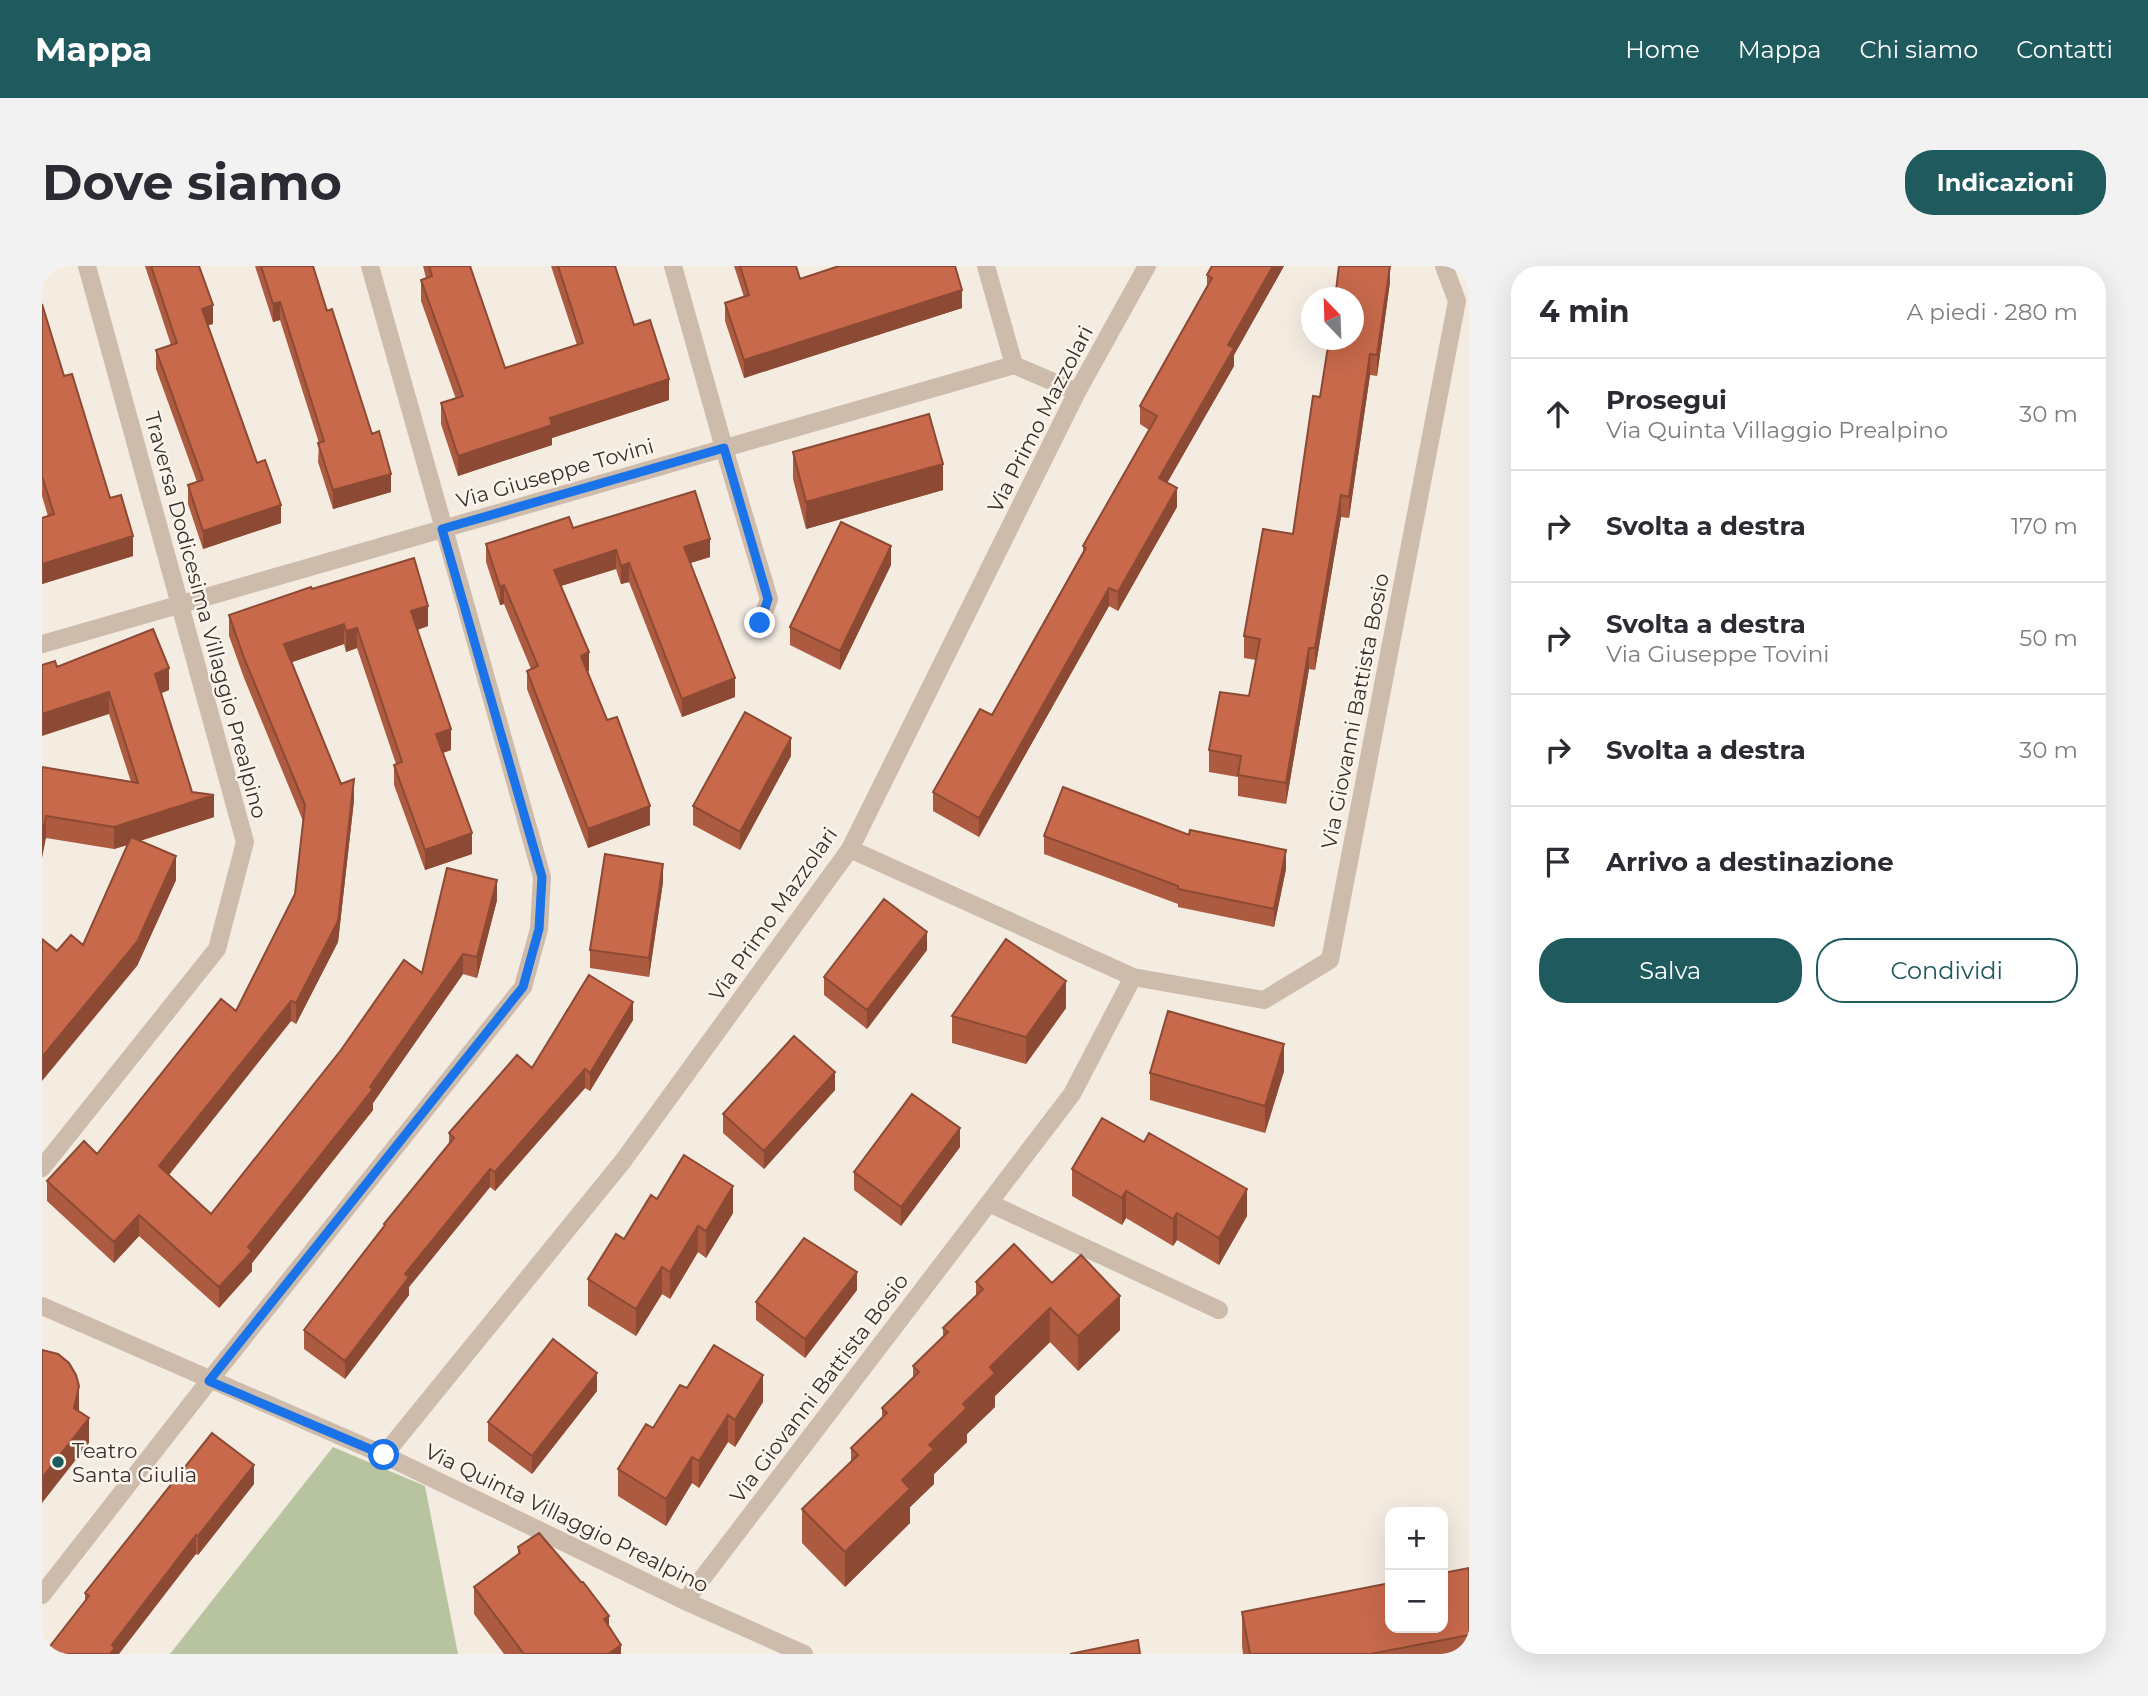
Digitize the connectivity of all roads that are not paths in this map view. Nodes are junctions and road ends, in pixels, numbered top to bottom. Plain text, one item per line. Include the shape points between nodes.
1 (87, 266) edge
2 (369, 266) edge
3 (673, 266) edge
4 (986, 266) edge
5 (1147, 266) edge
6 (1444, 266) edge
7 (1014, 365) junction
8 (1077, 393) junction
9 (724, 448) junction
10 (442, 529) junction
11 (179, 603) junction
12 (760, 623) dead end
13 (42, 644) edge
14 (850, 849) junction
15 (1133, 977) junction
16 (42, 1168) edge
17 (989, 1203) junction
18 (42, 1306) edge
19 (1219, 1310) dead end
20 (209, 1381) junction
21 (384, 1455) junction
22 (42, 1595) edge
23 (685, 1601) junction
24 (804, 1654) edge

1 - 11 street, Traversa Dodicesima Villaggio Prealpino
2 - 10 street
3 - 9 street
4 - 7 street
5 - 8 street, Via Primo Mazzolari
6 - 15 street, Via Giovanni Battista Bosio via 1457,301 1330,960 1264,1000
7 - 8 street
7 - 9 street, Via Giuseppe Tovini
8 - 14 street, Via Primo Mazzolari
9 - 10 street, Via Giuseppe Tovini
9 - 12 street via 768,599
10 - 11 street, Via Giuseppe Tovini
10 - 20 street via 542,877 536,941 523,987
11 - 13 street, Via Giuseppe Tovini
11 - 16 street, Traversa Dodicesima Villaggio Prealpino via 245,842 217,949
14 - 15 street, Via Giovanni Battista Bosio
14 - 21 street, Via Primo Mazzolari via 623,1161
15 - 17 street, Via Giovanni Battista Bosio via 1072,1094
17 - 19 street
17 - 23 street, Via Giovanni Battista Bosio
18 - 20 street, Via Quinta Villaggio Prealpino
20 - 21 street, Via Quinta Villaggio Prealpino
20 - 22 street
21 - 23 street, Via Quinta Villaggio Prealpino
23 - 24 street, Via Quinta Villaggio Prealpino

